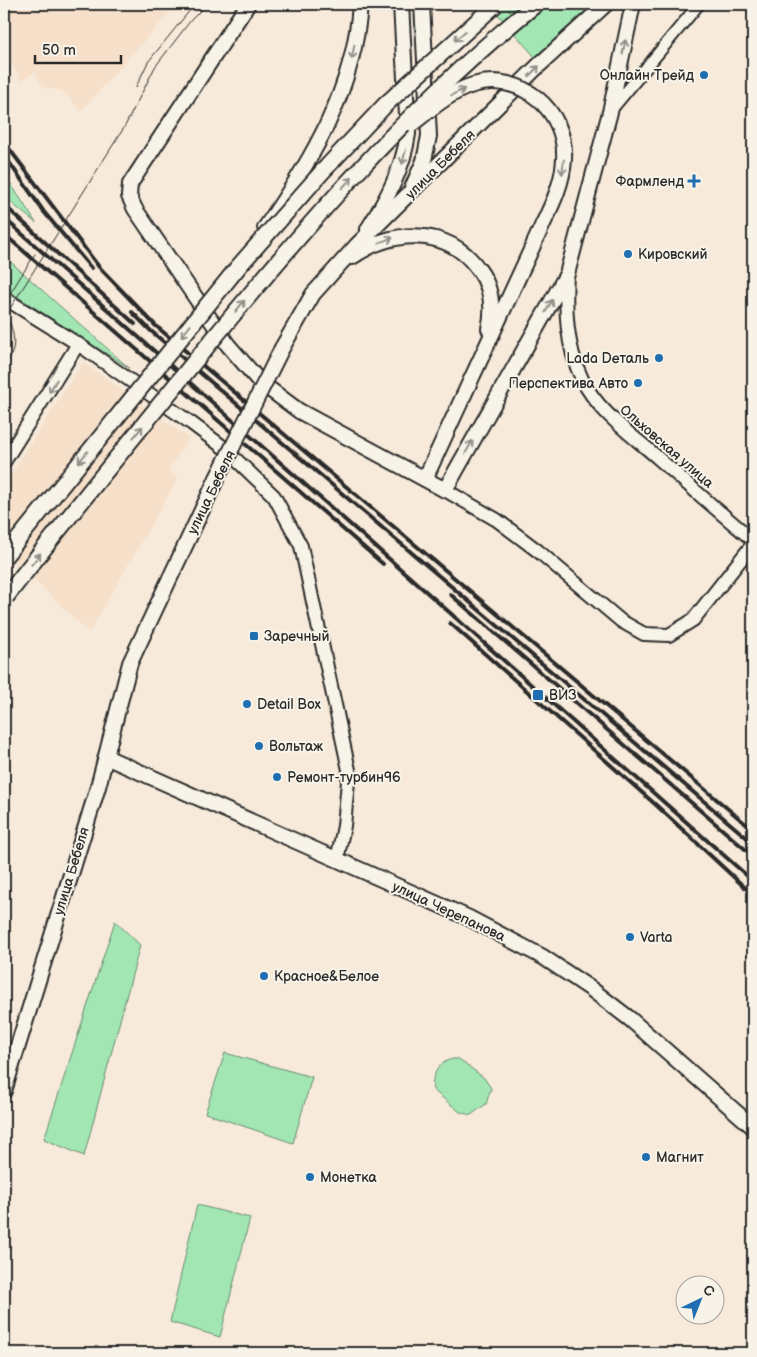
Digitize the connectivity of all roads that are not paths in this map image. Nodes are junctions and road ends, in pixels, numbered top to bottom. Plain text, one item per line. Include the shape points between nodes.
1 (248, 4) edge
2 (360, 4) edge
3 (401, 4) edge
4 (422, 4) edge
5 (496, 4) edge
6 (536, 4) edge
7 (606, 4) edge
8 (633, 4) edge
9 (699, 4) edge
10 (610, 112) junction
11 (376, 152) junction
12 (400, 205) junction
13 (357, 245) junction
14 (239, 266) junction
15 (330, 274) junction
16 (567, 274) junction
17 (4, 298) edge
18 (78, 344) junction
19 (485, 348) junction
20 (4, 462) edge
21 (425, 479) junction
22 (445, 490) junction
23 (753, 542) edge
24 (4, 557) edge
25 (6, 597) dead end
26 (106, 757) junction
27 (337, 860) junction
28 (4, 1092) edge
29 (753, 1126) edge

1 - 21 main road via 130,184 129,196 228,345 260,382 299,411
2 -> 14 main road, bridge via 352,58 326,129 298,182
3 -> 13 main road via 406,151 388,194
4 - 12 main road via 429,136 418,176
5 -> 14 main road, bridge via 386,104
6 - 11 main road, bridge
12 -> 7 main road, улица Бебеля
10 -> 8 main road
9 - 10 street
10 - 16 main road
11 -> 19 main road, bridge via 434,107 473,85 492,82 512,84 531,92 556,119 564,157 556,196
25 -> 11 main road, bridge via 259,283
12 - 13 main road, улица Бебеля
13 - 15 main road, улица Бебеля
14 -> 24 main road, bridge
15 -> 19 main road via 354,255 390,239 419,235 438,238 471,259 491,291 493,314
15 - 26 main road, улица Бебеля, bridge via 313,294 282,348 130,662
22 -> 16 main road
16 - 23 street, Ольховская улица via 566,301 572,351 582,380 590,392 619,424
17 - 18 street
18 -> 20 street
18 - 27 street via 223,447 274,496 301,546 349,770
19 - 21 main road
21 - 22 main road
22 - 23 street via 496,520 622,621 644,634 668,634 693,620
26 - 27 main road, улица Черепанова
26 - 28 main road, улица Бебеля
27 - 29 main road, улица Черепанова via 469,918 543,957 630,1019

